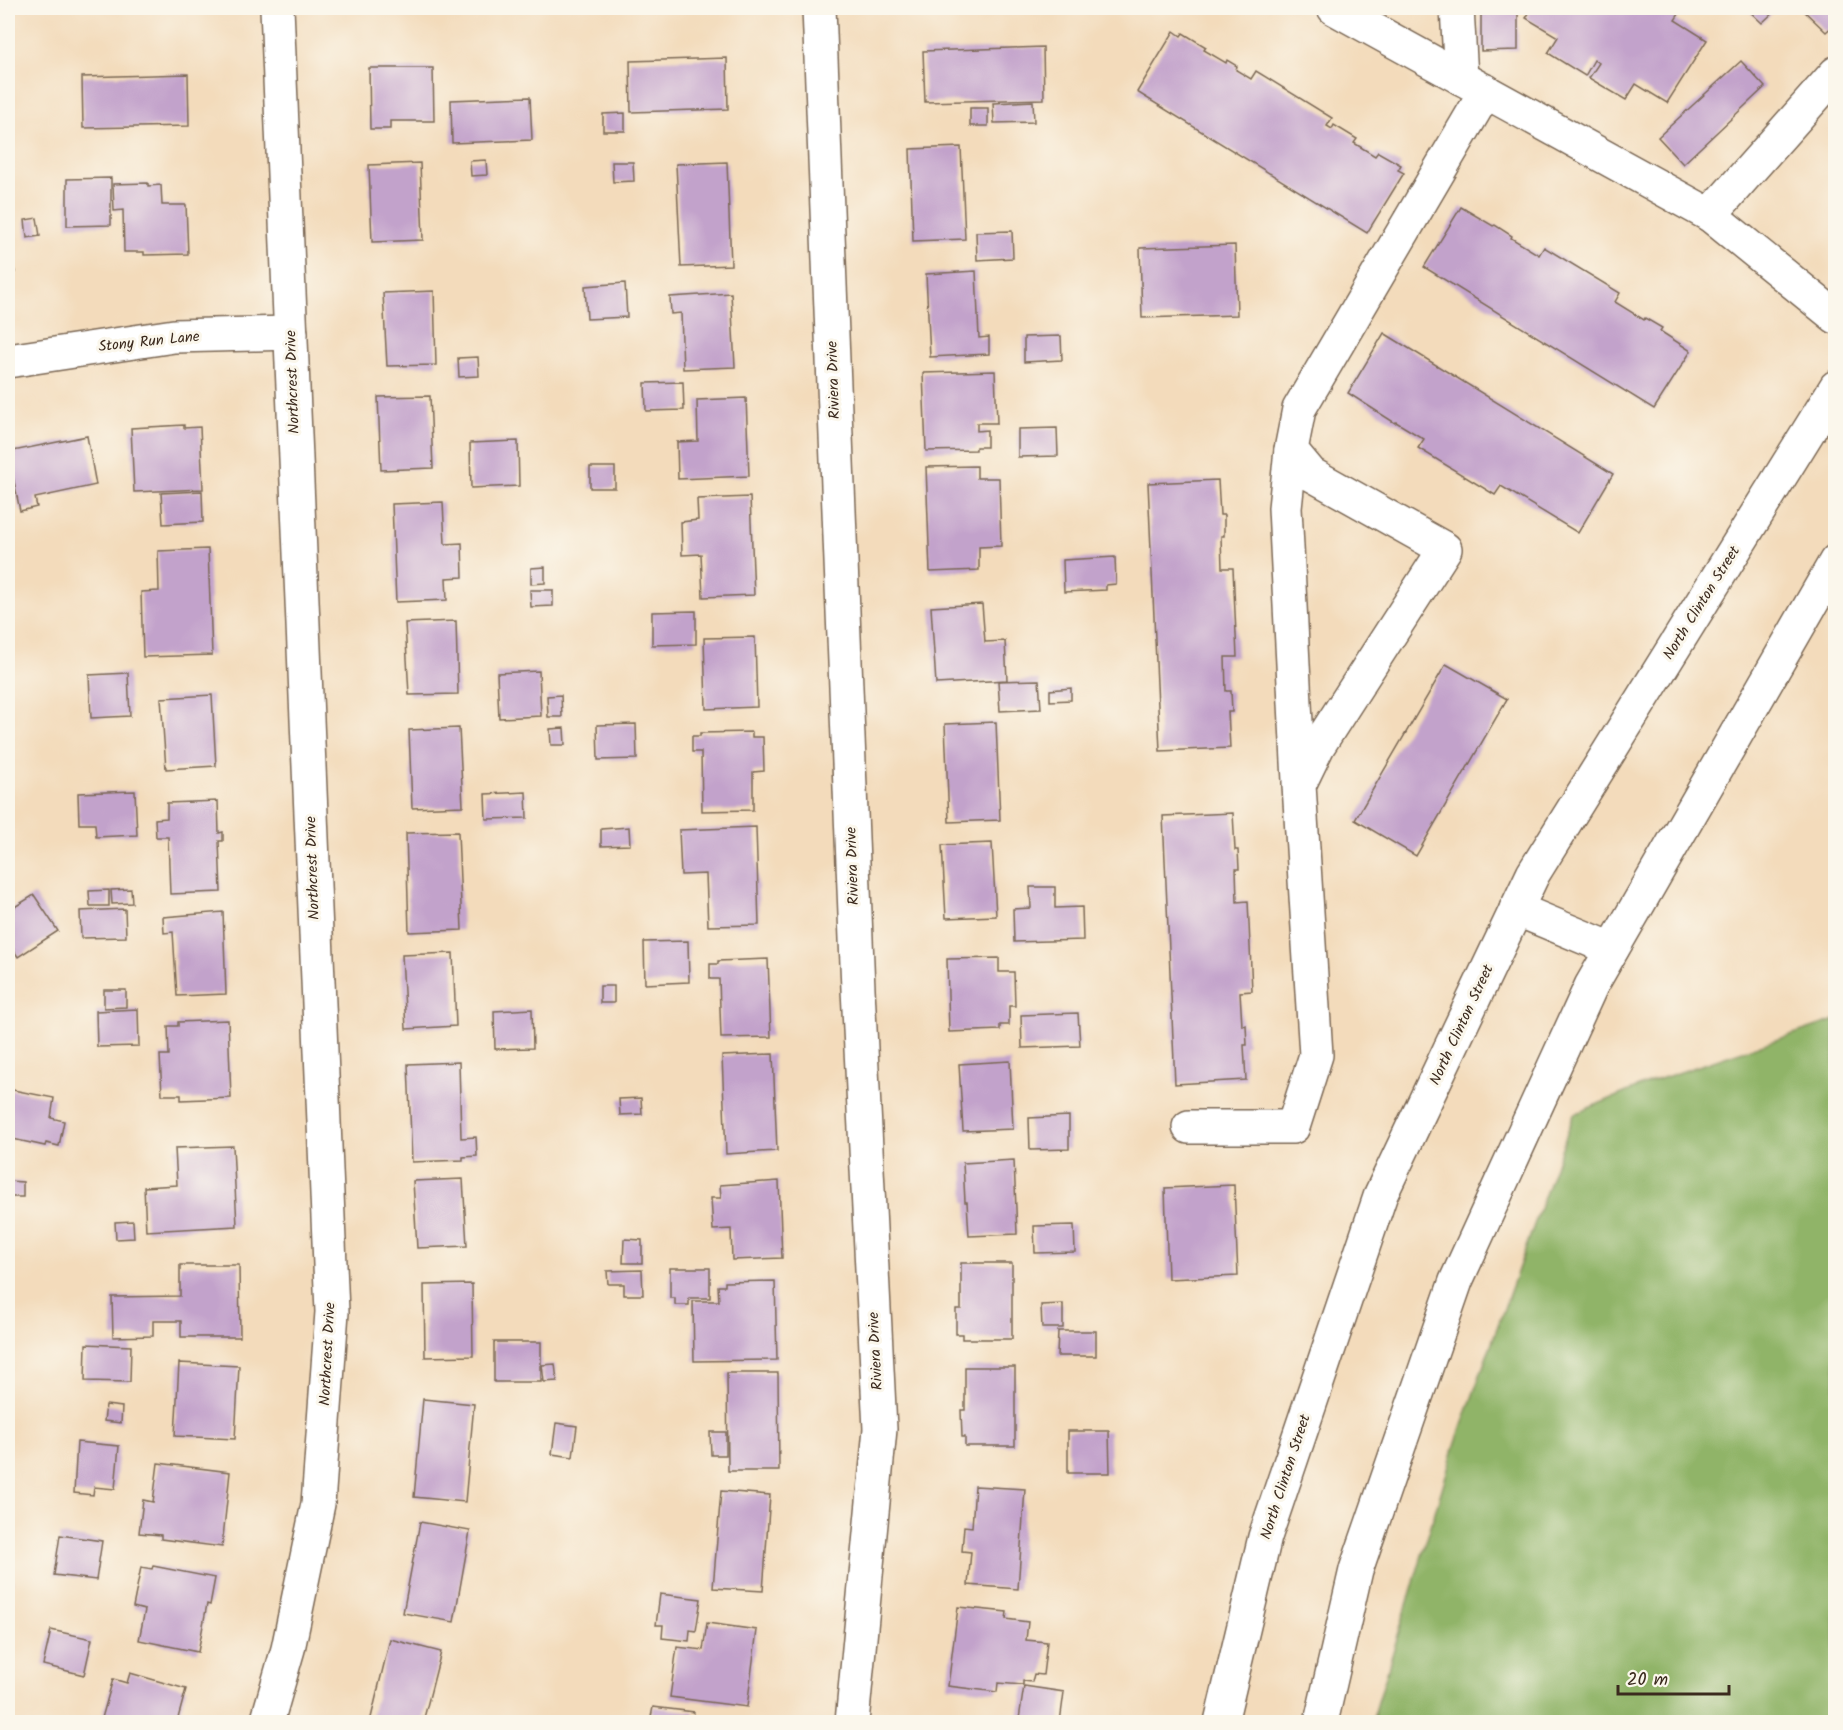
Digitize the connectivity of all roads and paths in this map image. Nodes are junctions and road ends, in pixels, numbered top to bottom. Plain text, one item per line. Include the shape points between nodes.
1 (277, 8) edge
2 (819, 8) edge
3 (1334, 8) edge
4 (1457, 8) edge
5 (1836, 74) edge
6 (1473, 84) junction
7 (1710, 215) junction
8 (1836, 317) edge
9 (291, 333) junction
10 (8, 361) edge
11 (1836, 387) edge
12 (1291, 450) junction
13 (1836, 561) edge
14 (1299, 785) junction
15 (1516, 909) junction
16 (1612, 949) junction
17 (1189, 1127) dead end
18 (267, 1722) edge
19 (852, 1722) edge
20 (1221, 1722) edge
21 (1321, 1722) edge

1 - 9 street, Northcrest Drive
2 - 19 street, Riviera Drive via 879,1429
3 - 6 street
4 - 6 street
5 - 7 street
6 - 7 street
6 - 12 street via 1299,409
7 - 8 street
9 - 10 street, Stony Run Lane via 174,336
9 - 18 street, Northcrest Drive via 332,1312 318,1504 288,1649
11 - 15 street, North Clinton Street via 1533,874
12 - 14 street via 1285,508
12 - 14 street via 1311,474 1445,549 1318,746
13 - 16 street
14 - 17 street via 1316,1055 1293,1127
15 - 16 street
15 - 20 street, North Clinton Street via 1381,1194 1265,1538
16 - 21 street via 1591,986 1456,1281 1356,1570

